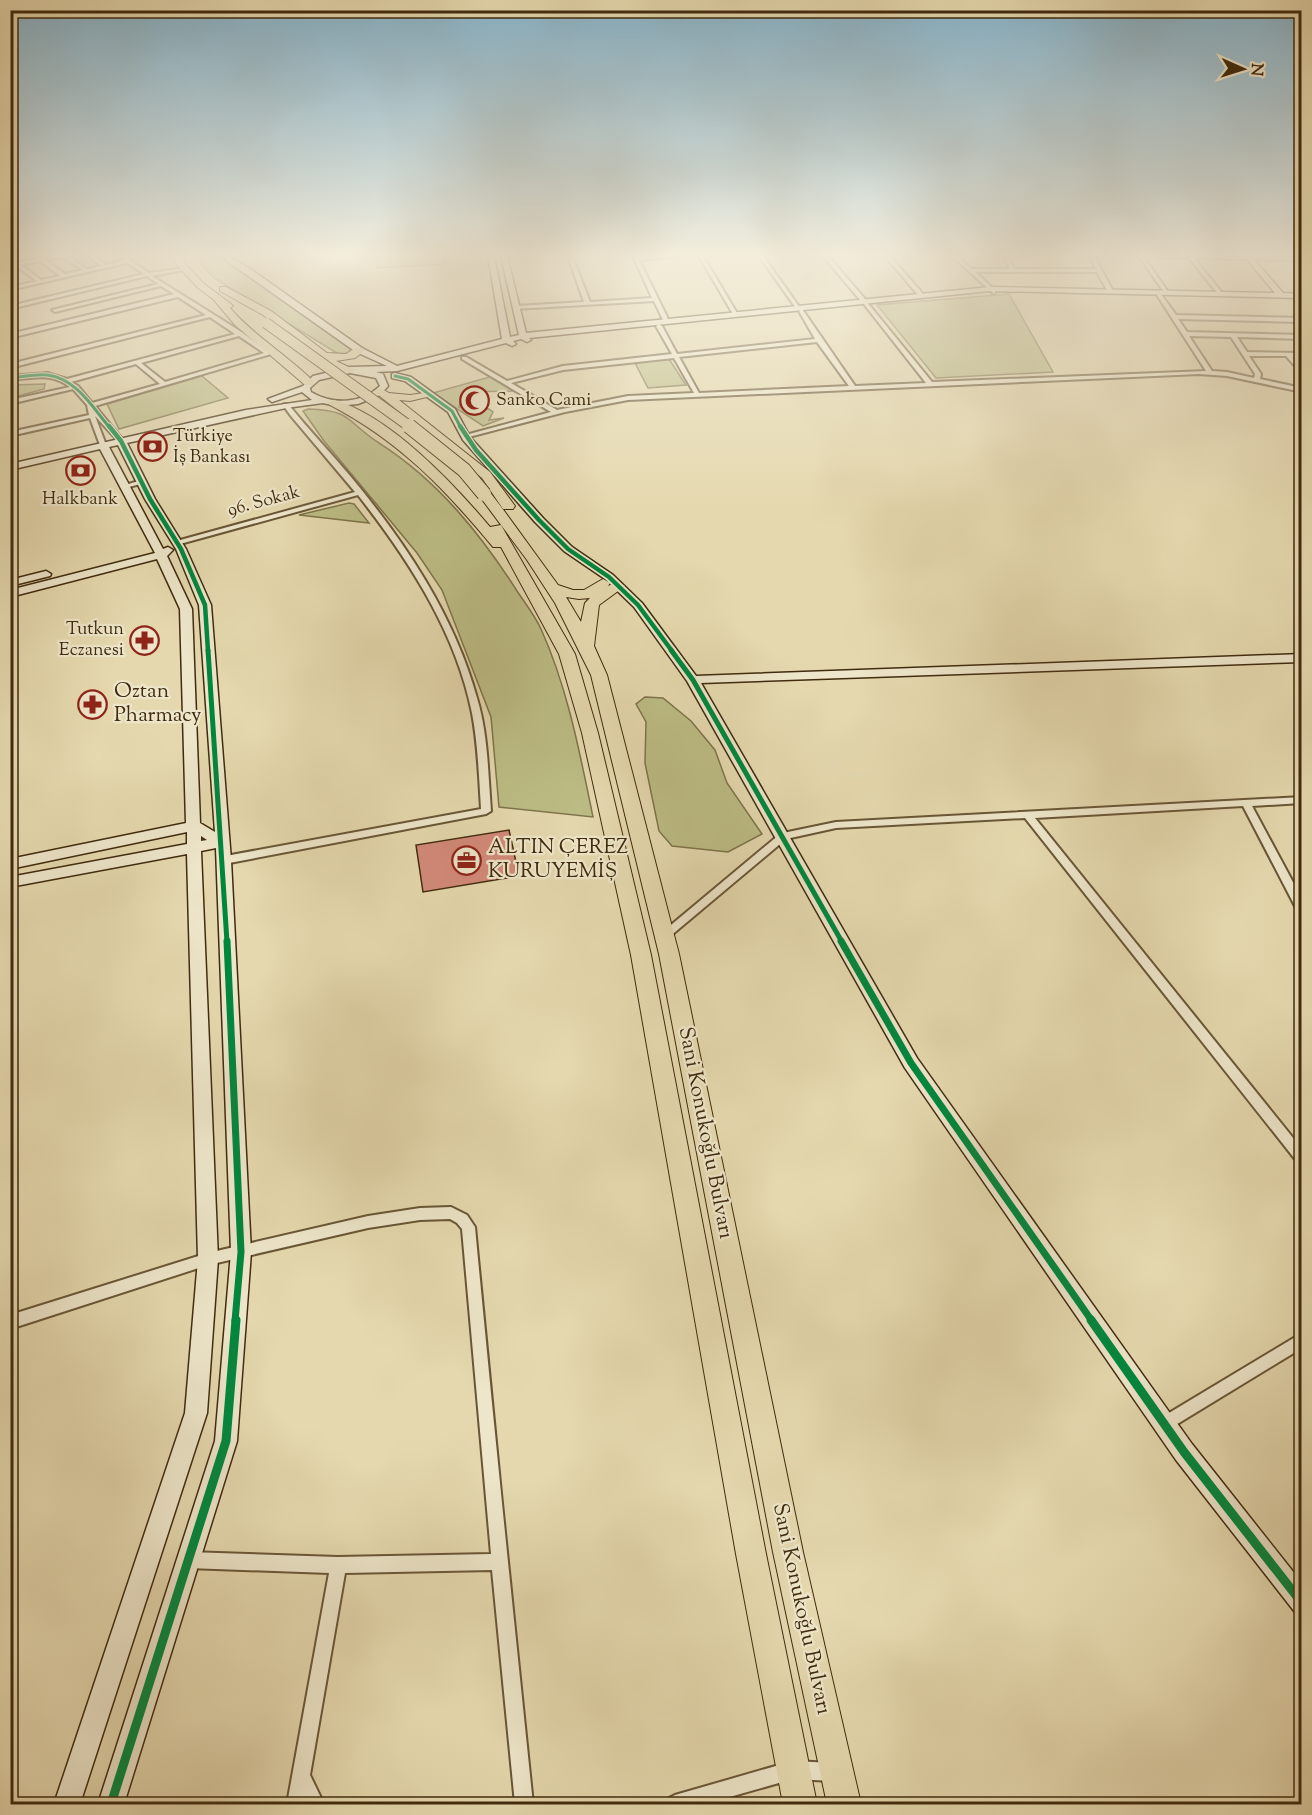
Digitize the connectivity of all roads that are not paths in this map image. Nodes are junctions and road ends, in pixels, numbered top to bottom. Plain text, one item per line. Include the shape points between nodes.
1 (819, 340) edge
2 (110, 341) edge
3 (217, 341) edge
4 (251, 341) edge
5 (262, 341) edge
6 (281, 341) edge
7 (303, 341) edge
8 (346, 341) edge
9 (509, 341) joint
10 (669, 341) edge
11 (813, 341) edge
12 (896, 341) edge
13 (1190, 341) edge
14 (1237, 341) edge
15 (359, 350) junction
16 (1245, 354) junction
17 (1288, 355) junction
18 (323, 356) junction
19 (675, 356) junction
20 (1302, 356) edge
21 (464, 357) junction
22 (137, 362) junction
23 (10, 366) edge
24 (350, 370) junction
25 (362, 371) junction
26 (396, 372) junction
27 (1210, 372) junction
28 (1302, 372) edge
29 (10, 378) edge
30 (66, 381) junction
31 (1257, 381) junction
32 (508, 382) junction
33 (164, 384) junction
34 (930, 384) junction
35 (308, 386) junction
36 (76, 387) junction
37 (853, 387) junction
38 (384, 389) junction
39 (1302, 390) edge
40 (697, 394) junction
41 (430, 396) junction
42 (10, 402) edge
43 (328, 402) junction
44 (286, 405) junction
45 (89, 406) junction
46 (404, 410) junction
47 (558, 413) junction
48 (91, 416) junction
49 (10, 434) edge
50 (465, 436) junction
51 (118, 438) junction
52 (102, 442) junction
53 (10, 461) edge
54 (10, 467) edge
55 (142, 482) junction
56 (125, 486) junction
57 (359, 493) junction
58 (177, 542) junction
59 (159, 551) junction
60 (614, 581) junction
61 (542, 582) junction
62 (10, 583) edge
63 (10, 594) edge
64 (588, 646) junction
65 (1302, 658) edge
66 (693, 680) junction
67 (1302, 800) edge
68 (1246, 803) junction
69 (1028, 816) junction
70 (194, 826) junction
71 (783, 836) junction
72 (194, 848) junction
73 (223, 851) junction
74 (10, 864) edge
75 (10, 882) edge
76 (1302, 910) edge
77 (664, 935) junction
78 (1302, 1160) edge
79 (242, 1252) junction
80 (208, 1259) junction
81 (10, 1322) edge
82 (1302, 1340) edge
83 (1164, 1424) junction
84 (188, 1560) junction
85 (501, 1562) junction
86 (338, 1565) junction
87 (1302, 1603) edge
88 (793, 1770) junction
89 (302, 1778) junction
90 (844, 1793) edge
91 (67, 1804) edge
92 (111, 1804) edge
93 (296, 1804) edge
94 (315, 1804) edge
95 (524, 1804) edge
96 (675, 1804) edge
97 (800, 1804) edge

1 - 37 street
2 - 23 street
3 - 22 street
4 - 33 street via 268,354
5 - 35 highway via 293,365
6 - 61 highway, Sani Konukoğlu Bulvarı via 478,495 487,514
7 - 18 highway
8 - 15 street
9 - 21 street
9 - 26 street
10 - 19 street
11 - 19 street
12 - 34 street
13 - 27 street
14 - 16 street
15 - 18 highway via 340,358
15 - 26 street
16 - 17 street
16 - 31 street via 1258,374
17 - 20 street
17 - 28 street
18 - 24 highway via 339,368
19 - 32 street via 563,368
19 - 40 street
21 - 26 street
21 - 32 street
22 - 30 street
22 - 33 street
24 - 25 street
24 - 35 street via 326,374
25 - 26 street
25 - 38 street via 372,373
26 - 38 street
26 - 41 street
27 - 31 street
27 - 34 street
29 - 30 street via 46,375
30 - 36 street
31 - 39 street
32 - 47 street
33 - 45 street
34 - 37 street
35 - 43 street via 307,393 313,398
35 - 51 street
36 - 42 street
36 - 45 street
37 - 40 street
38 - 41 highway via 410,398
38 - 43 street via 361,400
38 - 46 highway
40 - 47 street via 628,398
41 - 46 highway via 406,405
41 - 50 street via 452,411
43 - 44 street
43 - 61 highway via 381,427 431,467
44 - 51 street
44 - 57 street
45 - 48 street
45 - 51 street
46 - 61 highway via 486,475 507,504
47 - 50 street
48 - 49 street
48 - 52 street
50 - 60 street via 568,549
51 - 52 street
51 - 55 street
52 - 53 street
52 - 54 street
52 - 56 street
55 - 56 street
55 - 58 street
56 - 59 street
57 - 58 street, 96. Sokak
57 - 73 street via 416,571 459,658 473,699 482,750 486,812
58 - 59 street
58 - 73 street via 205,605
59 - 62 street
59 - 63 street
59 - 70 street via 186,609
60 - 61 highway via 591,594 575,595
60 - 64 highway via 592,603
60 - 66 street via 638,605
61 - 64 highway, Sani Konukoğlu Bulvarı
61 - 88 highway, Sani Konukoğlu Bulvarı via 580,696 641,955
64 - 77 highway, Sani Konukoğlu Bulvarı via 602,684
65 - 66 street
66 - 71 street
67 - 68 street
68 - 69 street
68 - 76 street
69 - 71 street via 836,825
69 - 78 street
70 - 72 street
70 - 73 street
70 - 74 street
71 - 77 street
71 - 83 street via 911,1063
72 - 73 street
72 - 75 street
72 - 80 street
73 - 79 street
77 - 90 highway, Sani Konukoğlu Bulvarı via 788,1552
79 - 80 street
79 - 84 street via 226,1441
79 - 85 street via 378,1220 440,1214 462,1218 468,1227
80 - 81 street
80 - 91 street via 196,1413
82 - 83 street
83 - 87 street
84 - 86 street
84 - 92 street
85 - 86 street
85 - 95 street
86 - 89 street
88 - 90 street
88 - 96 street
88 - 97 highway, Sani Konukoğlu Bulvarı
89 - 93 street
89 - 94 street

